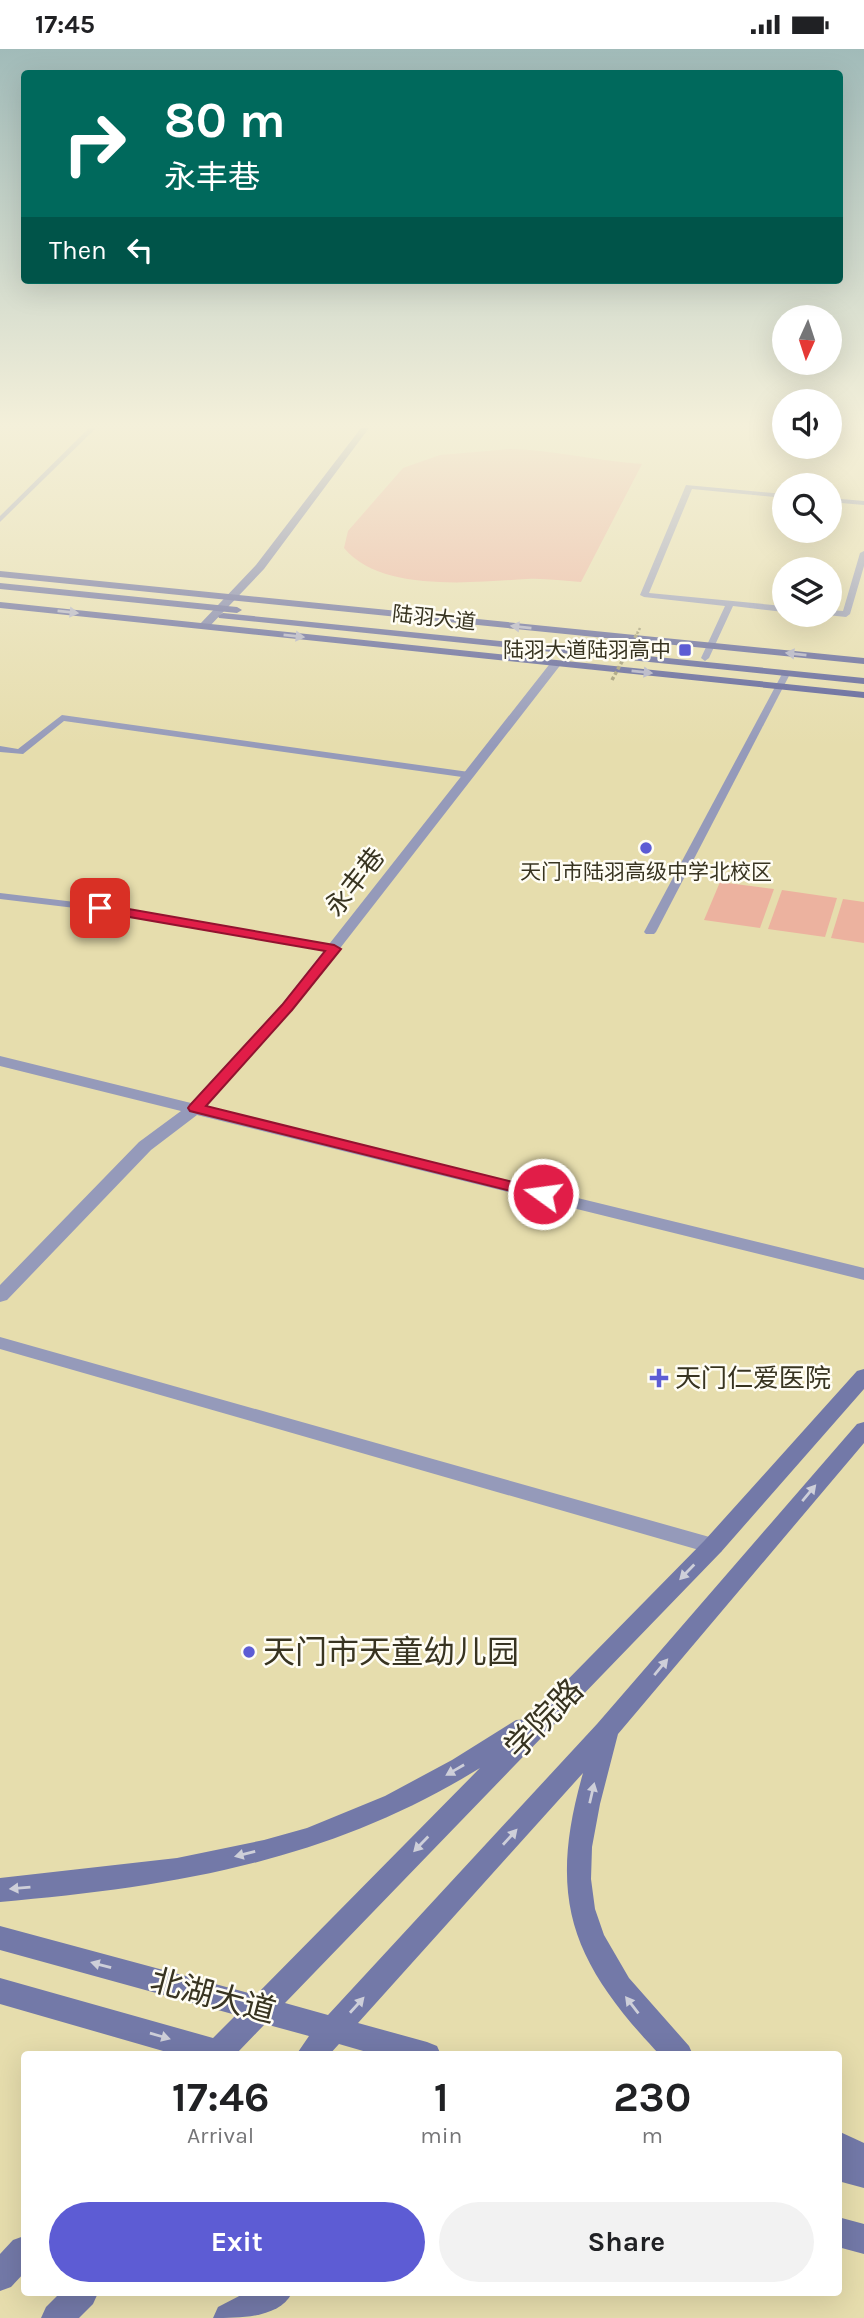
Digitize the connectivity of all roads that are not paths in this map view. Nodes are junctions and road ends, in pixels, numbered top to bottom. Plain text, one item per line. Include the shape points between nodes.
1 (285, 534) edge
2 (669, 534) edge
3 (864, 553) edge
4 (0, 574) edge
5 (0, 586) edge
6 (0, 593) edge
7 (231, 597) junction
8 (730, 603) junction
9 (0, 605) edge
10 (772, 608) edge
11 (217, 612) junction
12 (842, 614) edge
13 (204, 626) junction
14 (711, 646) junction
15 (705, 658) junction
16 (864, 661) edge
17 (556, 663) junction
18 (786, 674) junction
19 (864, 674) edge
20 (864, 681) edge
21 (780, 686) junction
22 (864, 695) edge
23 (0, 749) edge
24 (468, 775) junction
25 (0, 896) edge
26 (650, 932) dead end
27 (334, 949) junction
28 (0, 1061) edge
29 (195, 1108) junction
30 (864, 1274) edge
31 (0, 1296) edge
32 (0, 1343) edge
33 (864, 1376) edge
34 (864, 1429) edge
35 (713, 1546) junction
36 (554, 1708) junction
37 (606, 1731) junction
38 (0, 1890) edge
39 (0, 1938) edge
40 (0, 1991) edge
41 (260, 2009) junction
42 (335, 2030) junction
43 (210, 2051) edge
44 (223, 2051) edge
45 (314, 2051) edge
46 (412, 2051) edge
47 (675, 2051) edge
48 (842, 2147) edge
49 (864, 2158) edge
50 (842, 2167) edge
51 (864, 2173) edge
52 (842, 2233) edge
53 (864, 2239) edge
54 (842, 2246) edge
55 (864, 2247) edge
56 (21, 2254) edge
57 (0, 2276) edge
58 (79, 2296) edge
59 (270, 2296) edge
60 (58, 2318) edge
61 (229, 2318) edge

1 - 7 main road
2 - 8 lane via 644,595
3 - 12 lane via 846,614
4 - 7 main road
5 - 11 main road, 陆羽大道
6 - 11 main road, 陆羽大道
7 - 11 main road
14 -> 7 main road
8 - 10 lane
8 - 14 lane
9 -> 13 main road
11 - 13 main road
11 - 15 main road, 陆羽大道
11 - 18 main road, 陆羽大道
13 -> 17 main road
14 - 15 lane
16 -> 14 main road
15 - 19 main road, 陆羽大道
17 -> 21 main road
17 - 24 street, 永丰巷
18 - 20 main road, 陆羽大道
18 - 21 lane
21 - 22 main road
21 - 26 lane
23 - 24 lane via 20,752 62,718
24 - 27 street, 永丰巷
25 - 27 lane via 100,908
27 - 29 street, 永丰巷
28 - 29 street
29 - 30 street
29 - 31 street, 永丰巷 via 145,1146
32 - 35 street
33 - 35 main road, 学院路
37 -> 34 main road, 学院路
35 -> 36 main road, 学院路
36 -> 38 main road via 425,1788 338,1828 222,1860 132,1876
36 -> 41 main road, 学院路
42 -> 37 main road, 学院路
47 -> 37 main road via 633,2008 593,1948 579,1894 579,1847
41 -> 39 main road, 北湖大道
40 -> 43 main road, 北湖大道
41 - 42 main road, 北湖大道
41 - 44 main road, 学院路
42 - 45 main road, 学院路
42 - 46 main road, 北湖大道
48 - 49 main road
50 - 51 main road
52 - 53 main road
54 - 55 main road
56 - 57 main road
58 - 60 main road
59 - 61 main road

